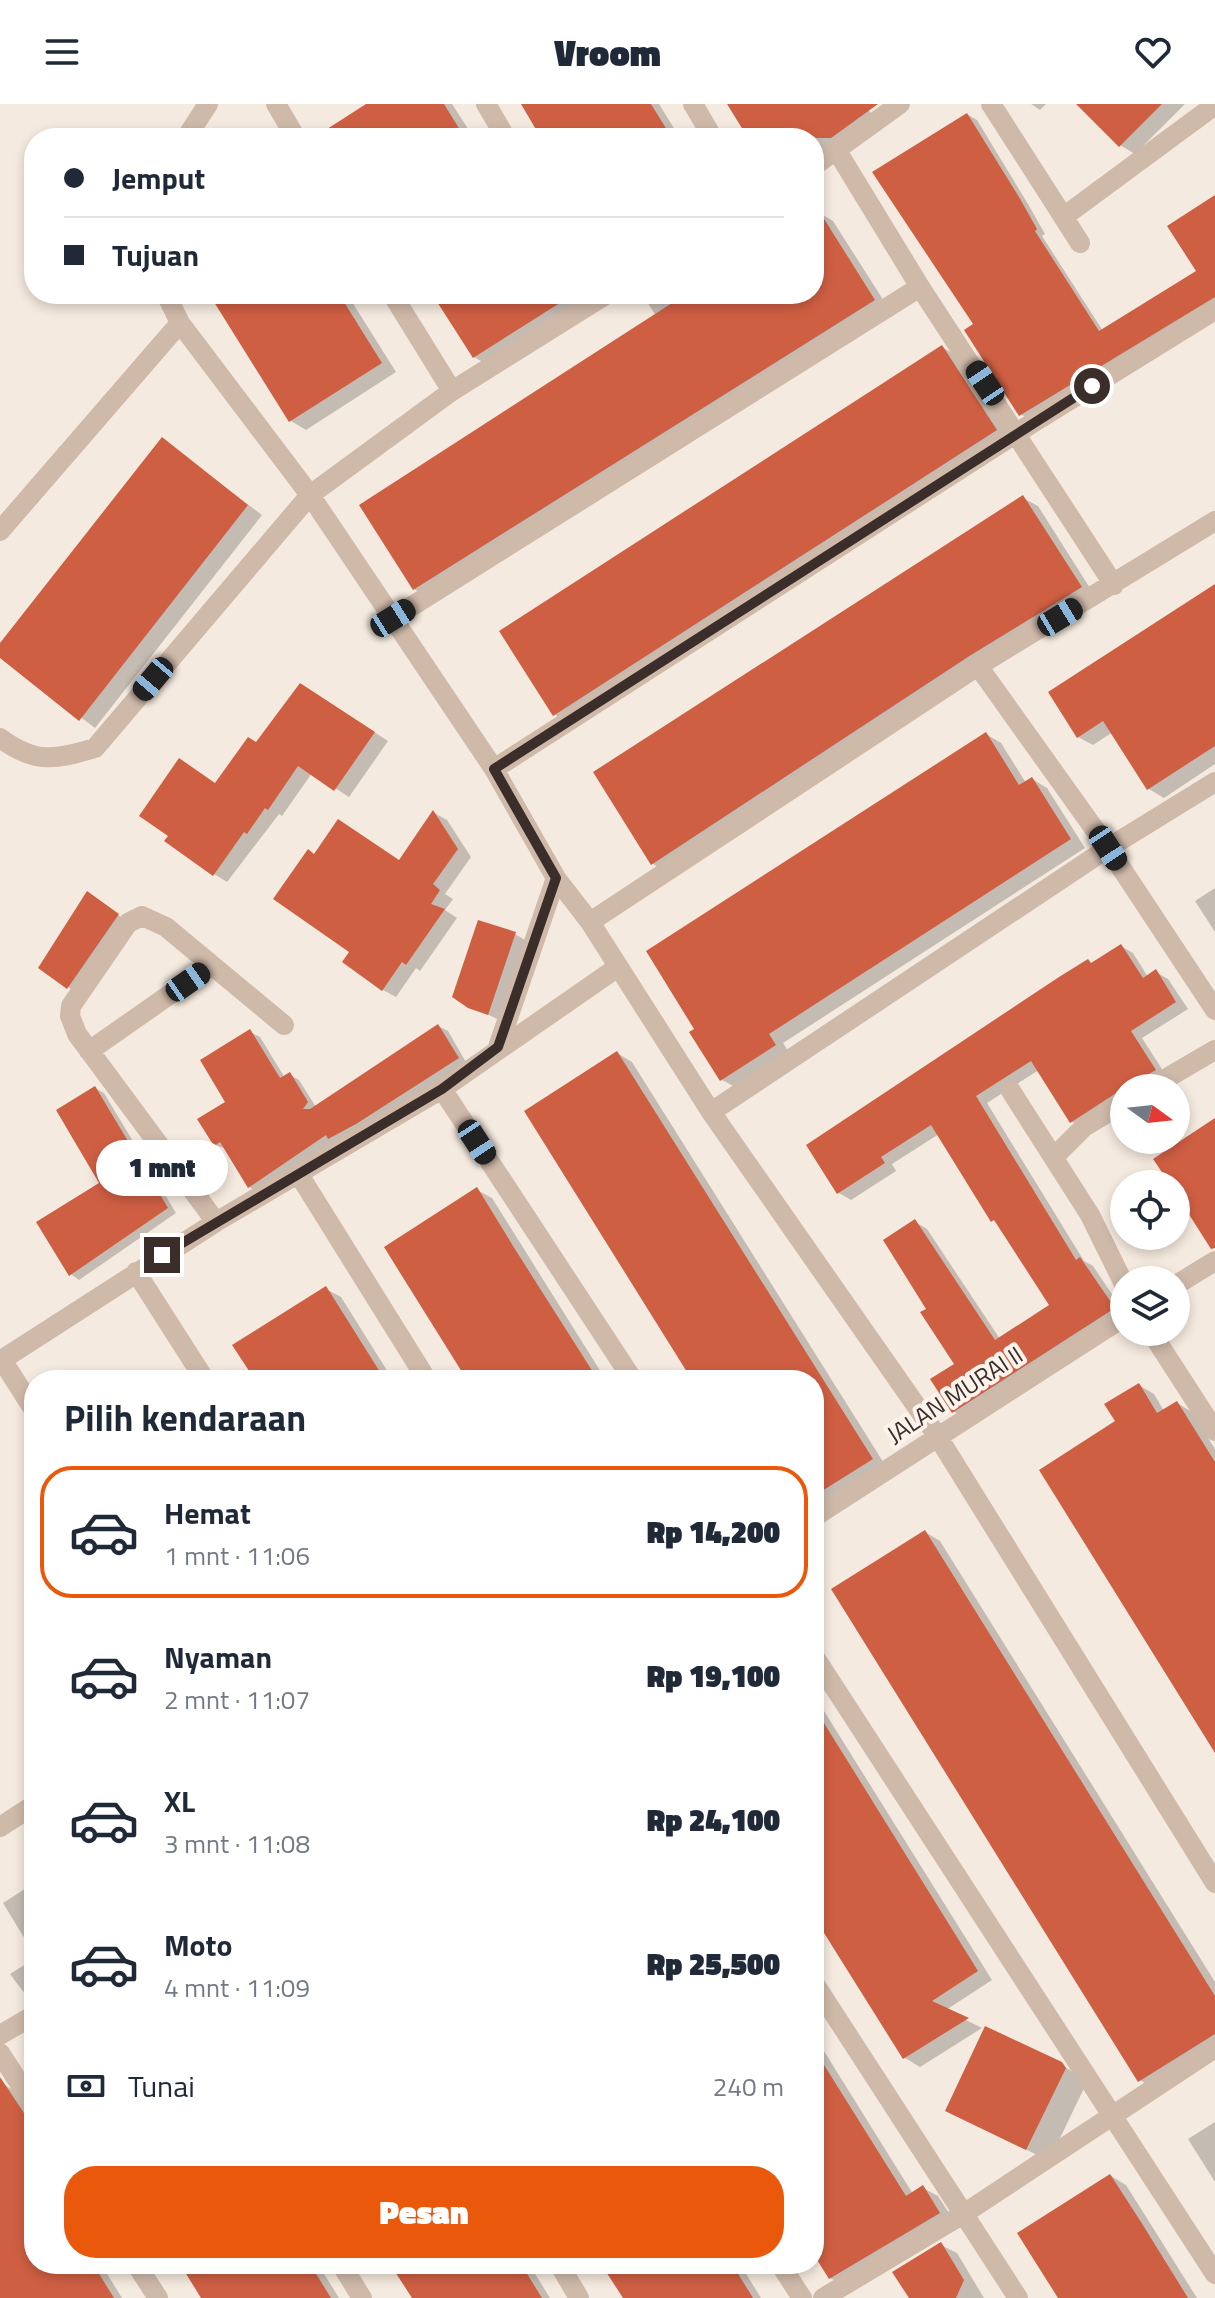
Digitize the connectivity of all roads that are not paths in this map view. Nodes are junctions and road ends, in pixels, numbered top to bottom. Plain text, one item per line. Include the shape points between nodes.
1 (208, 104) edge
2 (276, 104) edge
3 (486, 104) edge
4 (693, 104) edge
5 (900, 104) edge
6 (991, 104) edge
7 (1215, 105) edge
8 (192, 128) edge
9 (290, 128) edge
10 (500, 128) edge
11 (707, 128) edge
12 (837, 151) junction
13 (824, 159) edge
14 (1066, 215) junction
15 (1080, 243) dead end
16 (920, 287) junction
17 (171, 304) edge
18 (398, 304) edge
19 (588, 304) edge
20 (1215, 310) edge
21 (180, 323) junction
22 (452, 391) junction
23 (1018, 432) junction
24 (310, 495) junction
25 (1215, 521) edge
26 (0, 531) edge
27 (1114, 585) junction
28 (393, 618) junction
29 (978, 666) junction
30 (0, 738) edge
31 (494, 769) junction
32 (1215, 782) edge
33 (1108, 848) junction
34 (556, 878) junction
35 (590, 922) junction
36 (212, 965) junction
37 (618, 967) junction
38 (1215, 1010) edge
39 (284, 1025) dead end
40 (498, 1047) junction
41 (1215, 1050) edge
42 (89, 1051) junction
43 (1174, 1074) edge
44 (442, 1089) junction
45 (1011, 1091) dead end
46 (1110, 1111) edge
47 (711, 1112) junction
48 (1055, 1156) junction
49 (298, 1173) junction
50 (216, 1222) junction
51 (1215, 1261) edge
52 (1114, 1266) edge
53 (136, 1272) junction
54 (1190, 1276) edge
55 (1110, 1326) edge
56 (1160, 1346) edge
57 (1, 1361) edge
58 (199, 1370) edge
59 (421, 1370) edge
60 (626, 1370) edge
61 (24, 1395) edge
62 (1215, 1431) edge
63 (938, 1437) junction
64 (824, 1511) edge
65 (824, 1671) edge
66 (24, 1811) edge
67 (0, 1827) edge
68 (1215, 1883) edge
69 (824, 1998) edge
70 (24, 2021) edge
71 (0, 2035) edge
72 (1215, 2048) edge
73 (0, 2053) edge
74 (24, 2090) edge
75 (1114, 2114) junction
76 (965, 2213) junction
77 (142, 2274) edge
78 (347, 2274) edge
79 (565, 2274) edge
80 (786, 2274) edge
81 (1215, 2274) edge
82 (158, 2298) edge
83 (362, 2298) edge
84 (579, 2298) edge
85 (802, 2298) edge
86 (823, 2298) edge
87 (1018, 2298) edge

1 - 8 street
2 - 9 street
3 - 10 street
4 - 11 street
5 - 12 street
6 - 14 street
7 - 14 street
12 - 13 street
12 - 16 street
14 - 15 street
16 - 23 street
16 - 28 street
17 - 21 street
18 - 22 street
19 - 22 street
20 - 23 street
21 - 24 street
21 - 26 street
22 - 24 street
23 - 27 street
23 - 31 street
24 - 28 street
24 - 30 street via 95,748 47,758 19,753
25 - 27 street
27 - 29 street
28 - 31 street
29 - 33 street
29 - 35 street
31 - 34 street
32 - 33 street
33 - 38 street
33 - 47 street
34 - 35 street
34 - 40 street
35 - 37 street
36 - 39 street
36 - 42 street
36 - 42 street via 166,927 142,916 132,920 71,1006 77,1034
37 - 40 street
37 - 47 street
40 - 44 street
41 - 43 street
42 - 50 street
44 - 49 street
44 - 60 street
45 - 48 street
46 - 48 street via 1084,1127
47 - 63 street
48 - 52 street
49 - 50 street
49 - 59 street
50 - 53 street
51 - 54 street
53 - 57 street
53 - 58 street
55 - 63 street, JALAN MURAI II
56 - 62 street
57 - 61 street
63 - 64 street, JALAN MURAI II
63 - 68 street
65 - 75 street
66 - 67 street
69 - 76 street
70 - 71 street
72 - 75 street
73 - 74 street
75 - 76 street
75 - 81 street
76 - 86 street
76 - 87 street
77 - 82 street
78 - 83 street
79 - 84 street
80 - 85 street

